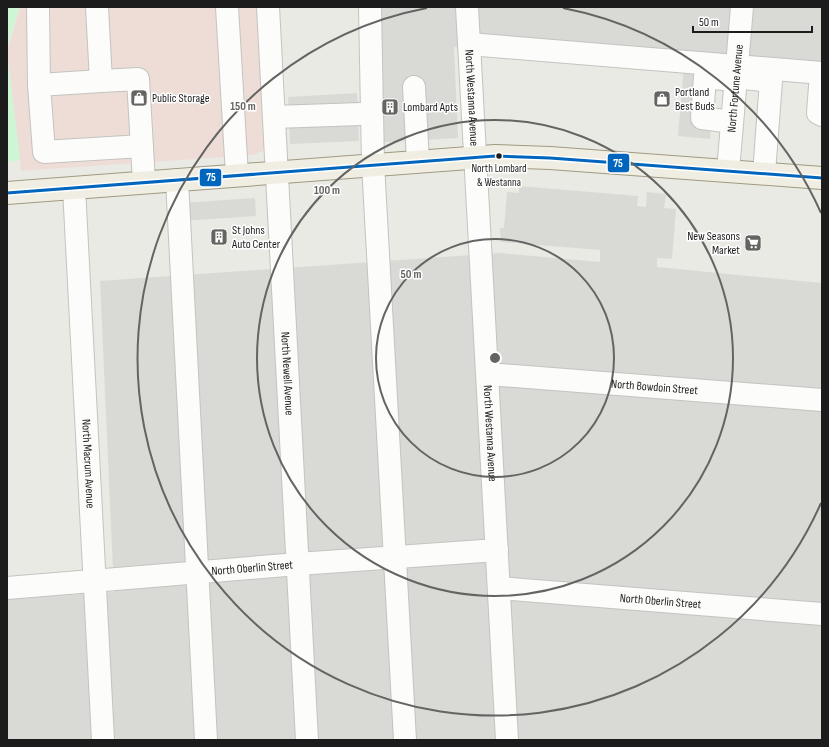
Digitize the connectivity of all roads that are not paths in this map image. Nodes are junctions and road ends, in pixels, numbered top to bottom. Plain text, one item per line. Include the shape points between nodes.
1 (38, 7) edge
2 (97, 7) edge
3 (227, 7) edge
4 (268, 7) edge
5 (370, 7) edge
6 (467, 7) edge
7 (742, 7) edge
8 (469, 44) junction
9 (821, 73) edge
10 (736, 75) junction
11 (102, 81) junction
12 (39, 85) junction
13 (414, 87) dead end
14 (361, 114) dead end
15 (822, 115) edge
16 (274, 117) junction
17 (732, 122) junction
18 (142, 146) junction
19 (475, 157) junction
20 (418, 161) junction
21 (373, 164) junction
22 (728, 171) junction
23 (277, 172) junction
24 (764, 173) junction
25 (237, 175) junction
26 (822, 178) edge
27 (177, 180) junction
28 (144, 182) junction
29 (74, 188) junction
30 (7, 193) edge
31 (488, 374) junction
32 (822, 400) edge
33 (497, 550) junction
34 (396, 557) junction
35 (298, 564) junction
36 (197, 572) junction
37 (95, 580) junction
38 (7, 588) edge
39 (499, 588) junction
40 (822, 614) edge
41 (103, 740) edge
42 (206, 740) edge
43 (307, 740) edge
44 (405, 740) edge
45 (507, 740) edge

1 - 12 street
2 - 11 street
3 - 25 street
4 - 16 street, North Newell Avenue
5 - 21 street
6 - 8 street, North Westanna Avenue
7 - 10 street, North Fortune Avenue
8 - 10 street
8 - 19 street, North Westanna Avenue
9 - 10 street
9 - 15 street via 818,113
10 - 17 street, North Fortune Avenue
10 - 17 street via 705,77 702,118
10 - 24 street via 771,81
11 - 12 street
11 - 18 street via 138,79
12 - 18 street via 44,152
13 - 20 street
14 - 16 street
16 - 23 street, North Newell Avenue
17 - 22 street, North Fortune Avenue
18 - 28 street
19 - 20 main road
19 - 22 main road via 550,158
19 - 31 street, North Westanna Avenue
20 - 21 main road
21 - 23 main road
21 - 34 street
22 - 24 main road
23 - 25 main road
23 - 35 street, North Newell Avenue
24 - 26 main road
25 - 27 main road
27 - 28 main road
27 - 36 street
28 - 29 main road
29 - 30 main road
29 - 37 street, North Macrum Avenue
31 - 32 street, North Bowdoin Street
31 - 33 street, North Westanna Avenue
33 - 34 street, North Oberlin Street
33 - 39 street, North Westanna Avenue
34 - 35 street, North Oberlin Street
34 - 44 street
35 - 36 street, North Oberlin Street
35 - 43 street, North Newell Avenue
36 - 37 street, North Oberlin Street
36 - 42 street
37 - 38 street, North Oberlin Street
37 - 41 street, North Macrum Avenue
39 - 40 street, North Oberlin Street
39 - 45 street, North Westanna Avenue

